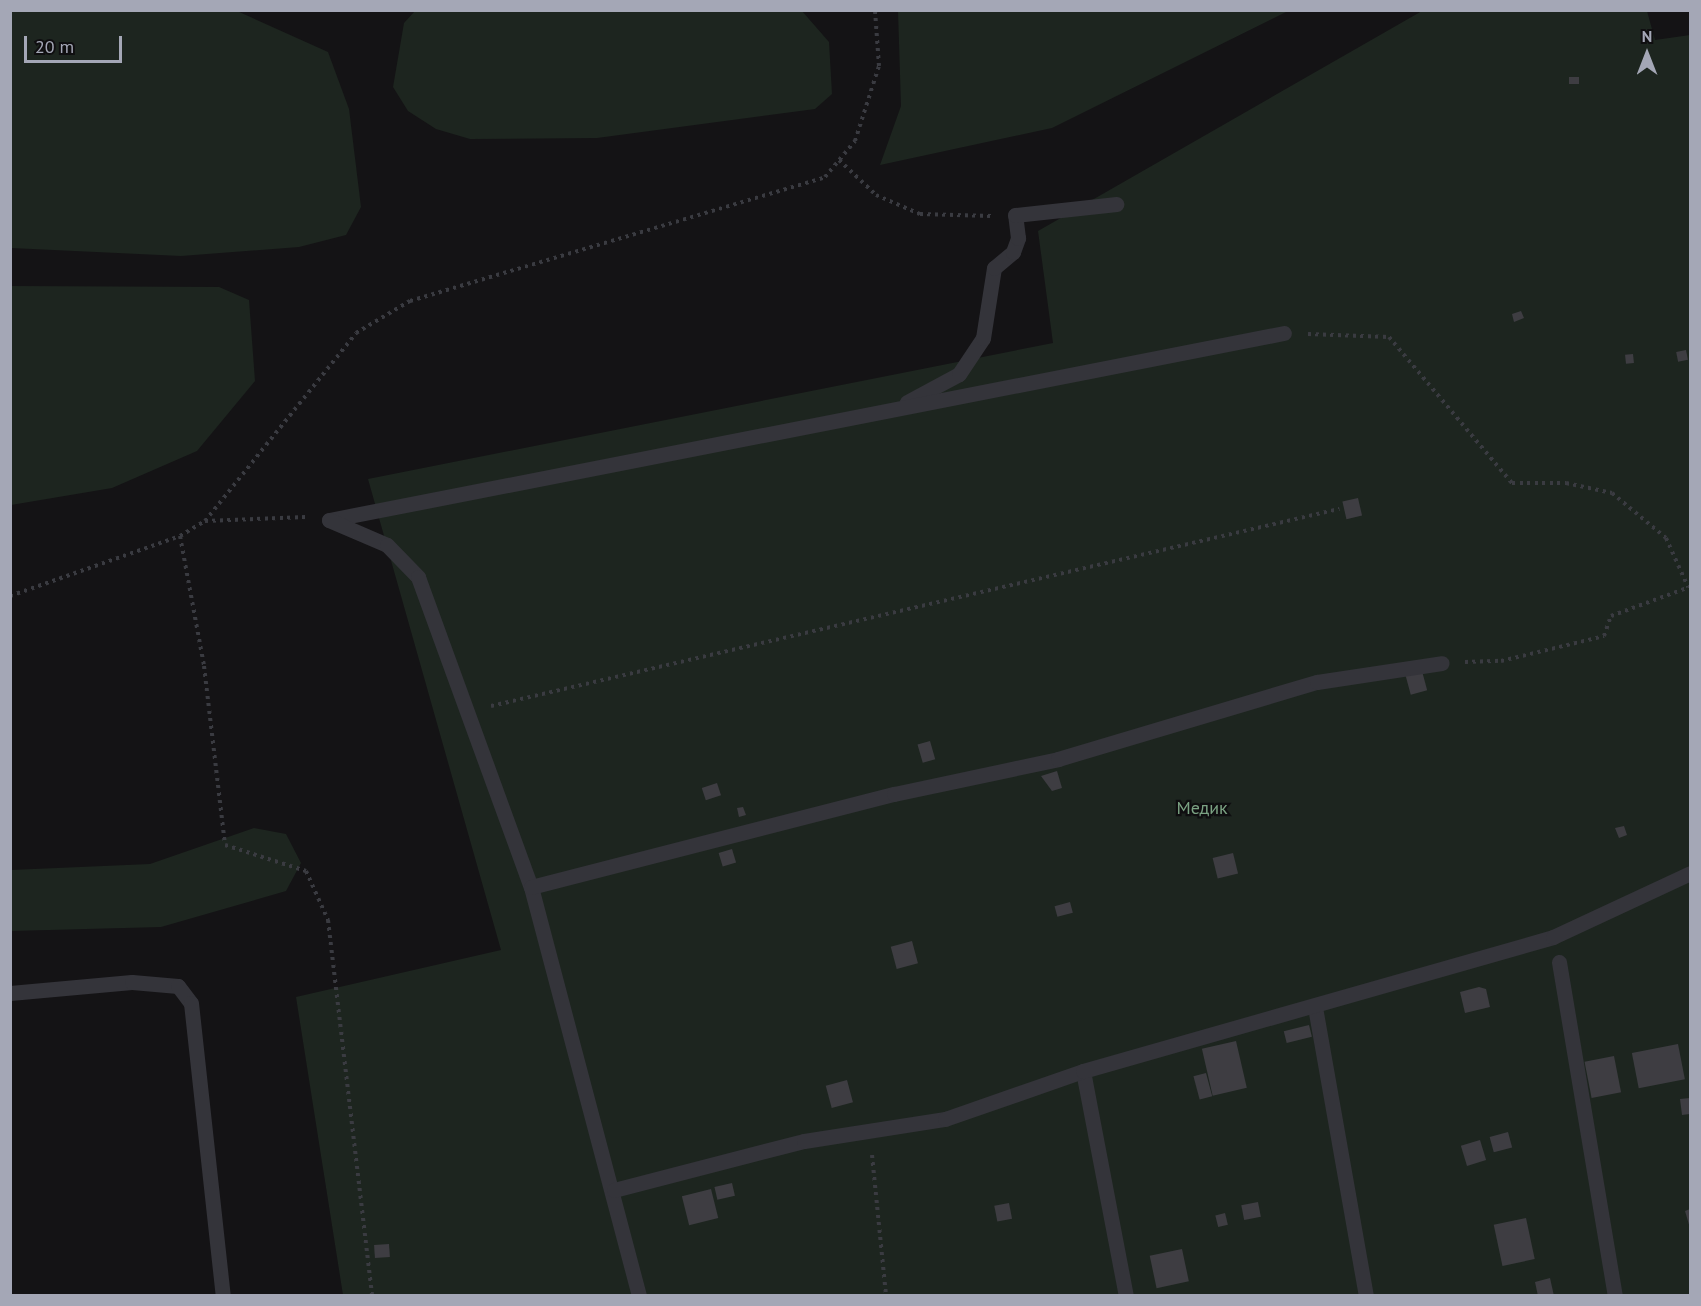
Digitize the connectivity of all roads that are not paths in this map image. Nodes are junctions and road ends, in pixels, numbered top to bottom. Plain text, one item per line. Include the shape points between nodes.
1 (1116, 204) dead end
2 (1284, 333) road end
3 (894, 409) junction
4 (1442, 663) road end
5 (1690, 873) edge
6 (531, 886) junction
7 (1559, 962) dead end
8 (10, 993) edge
9 (1315, 1007) junction
10 (1083, 1071) junction
11 (614, 1190) junction
12 (222, 1296) edge
13 (639, 1296) edge
14 (1126, 1296) edge
15 (1365, 1296) edge
16 (1615, 1296) edge

1 - 3 lane via 1015,215 1018,237 1013,252 994,268 983,338 960,374
2 - 3 lane
3 - 6 lane via 329,520 387,544 418,577
4 - 6 lane via 1317,682 1058,759 894,794
5 - 9 lane via 1553,937
6 - 11 lane
7 - 16 lane
8 - 12 lane via 132,982 178,986 192,1003
9 - 10 lane
9 - 15 lane
10 - 11 lane via 945,1119 804,1141
10 - 14 lane
11 - 13 lane

